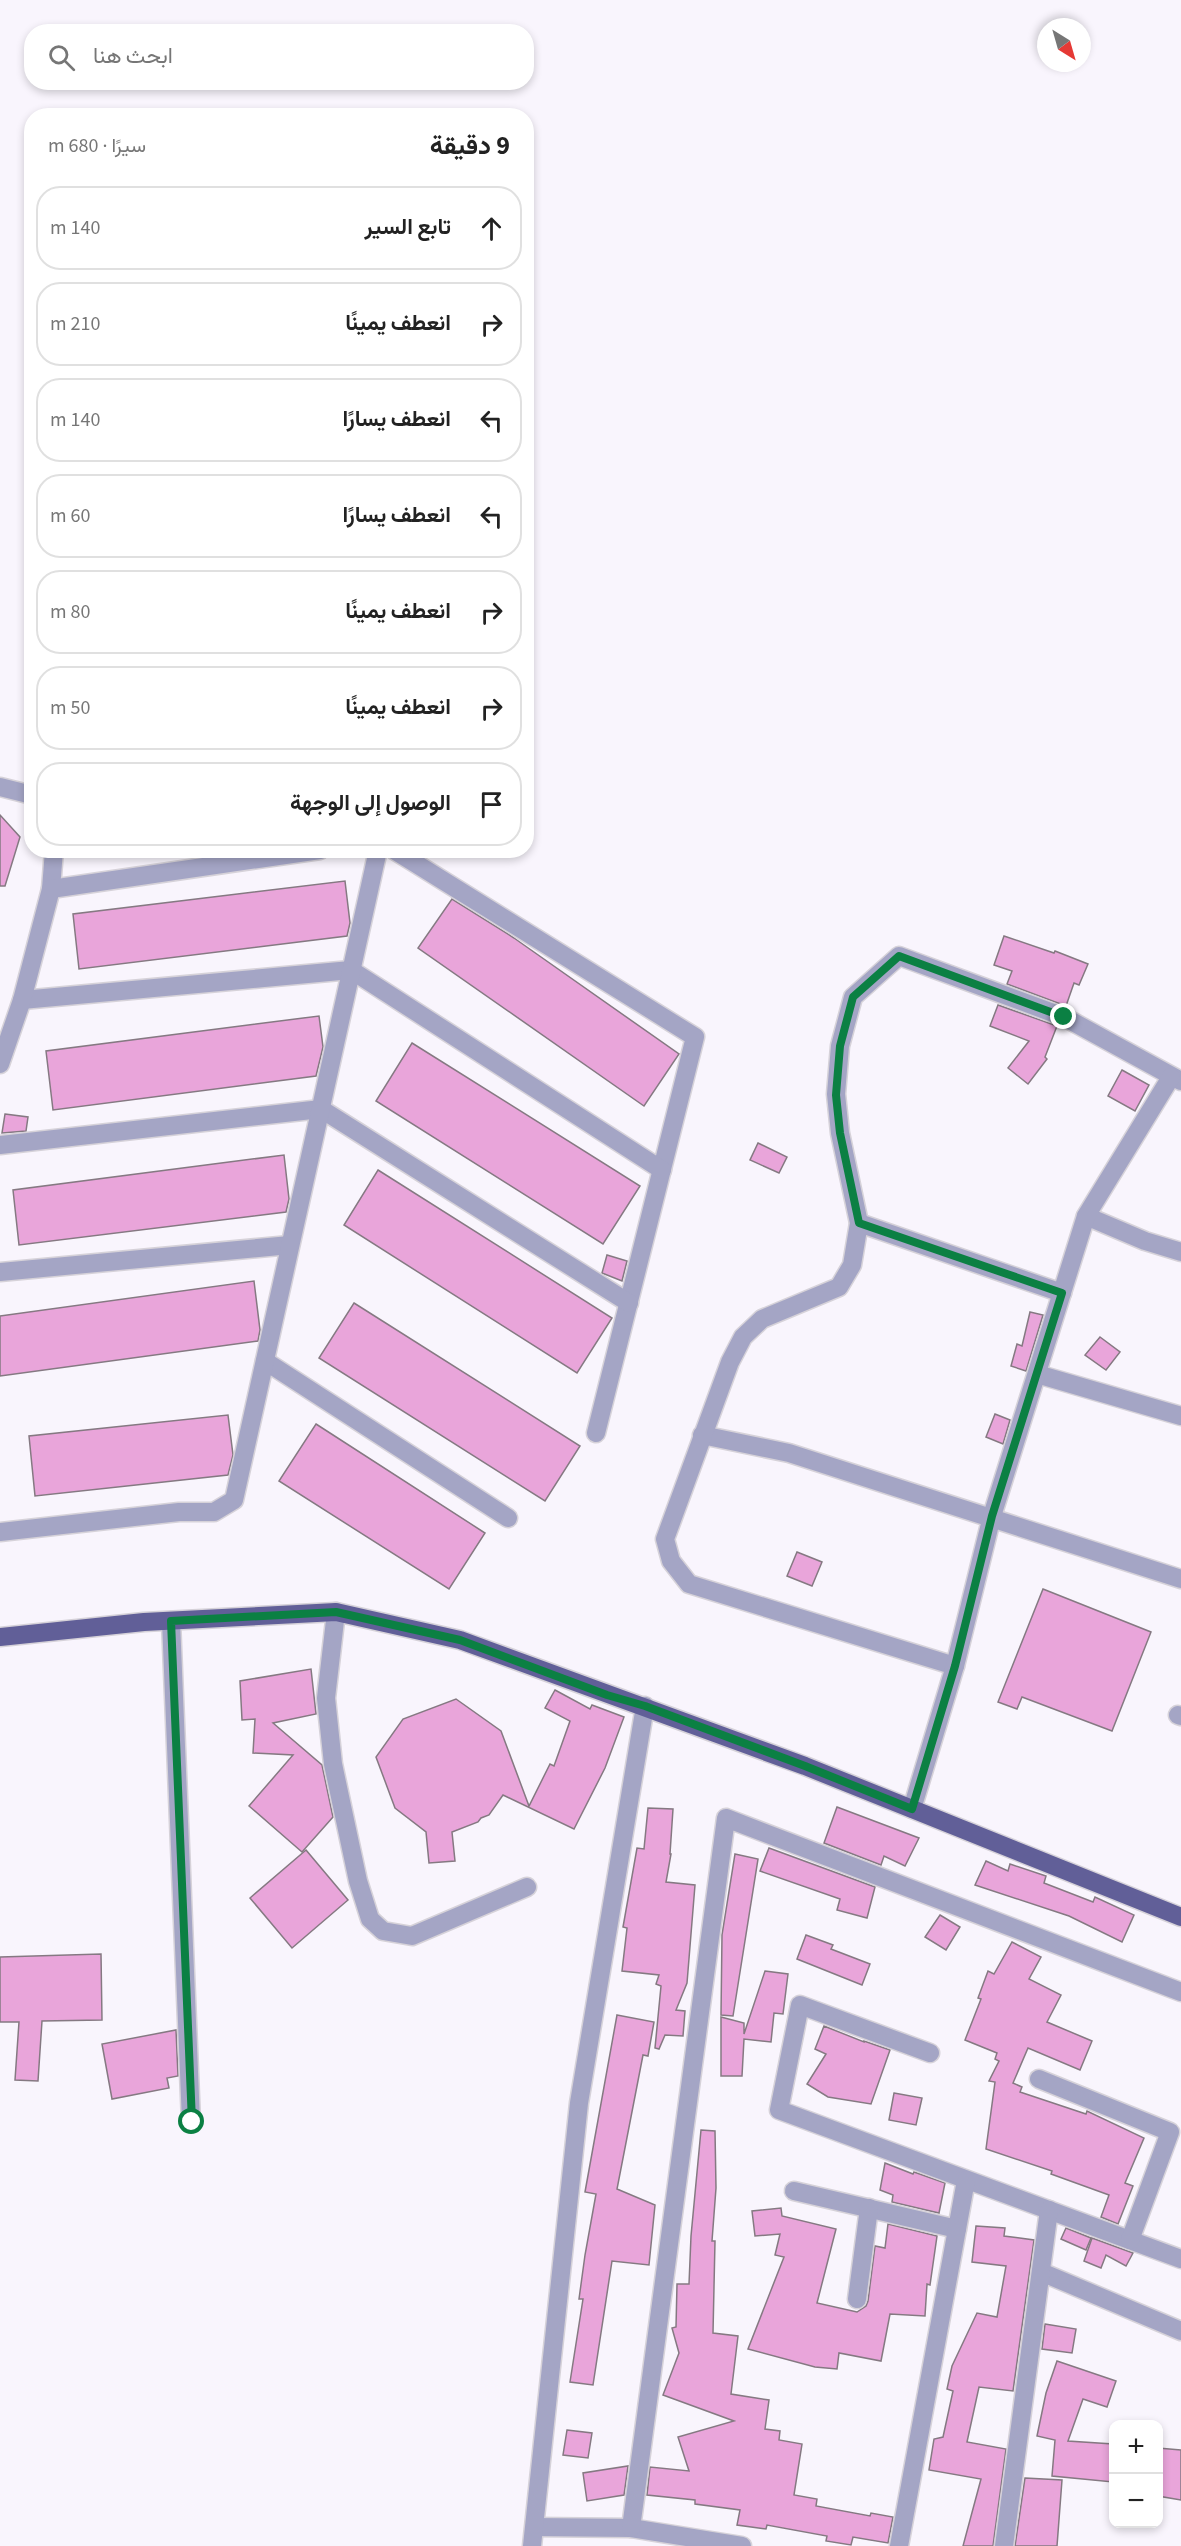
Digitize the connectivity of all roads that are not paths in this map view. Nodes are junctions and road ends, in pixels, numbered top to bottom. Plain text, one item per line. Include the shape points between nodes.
1 (0, 787) edge
2 (24, 793) edge
3 (53, 858) edge
4 (265, 858) edge
5 (376, 858) edge
6 (407, 858) edge
7 (51, 889) junction
8 (351, 970) junction
9 (22, 1000) junction
10 (0, 1064) edge
11 (1176, 1079) edge
12 (321, 1109) junction
13 (0, 1145) edge
14 (662, 1170) junction
15 (1086, 1216) junction
16 (859, 1223) junction
17 (290, 1245) junction
18 (1181, 1252) edge
19 (0, 1272) edge
20 (1062, 1293) junction
21 (629, 1303) junction
22 (265, 1360) junction
23 (1037, 1374) junction
24 (1181, 1416) edge
25 (596, 1433) dead end
26 (702, 1436) junction
27 (992, 1516) junction
28 (508, 1518) dead end
29 (0, 1532) edge
30 (1181, 1579) edge
31 (336, 1612) junction
32 (171, 1621) junction
33 (0, 1637) edge
34 (955, 1666) junction
35 (645, 1706) junction
36 (912, 1809) junction
37 (527, 1887) dead end
38 (1181, 1917) edge
39 (1181, 1992) edge
40 (930, 2053) dead end
41 (1039, 2079) dead end
42 (192, 2122) dead end
43 (966, 2180) junction
44 (794, 2191) dead end
45 (869, 2208) junction
46 (1049, 2210) junction
47 (957, 2229) junction
48 (1130, 2240) junction
49 (1181, 2259) edge
50 (1041, 2272) junction
51 (857, 2299) dead end
52 (1181, 2331) edge
53 (535, 2527) junction
54 (631, 2528) junction
55 (532, 2546) edge
56 (742, 2546) edge
57 (898, 2546) edge
58 (1004, 2546) edge

1 - 2 street
3 - 7 street
4 - 7 street
5 - 8 street
6 - 14 street via 695,1037
7 - 9 street
8 - 9 street
8 - 12 street
8 - 14 street
9 - 10 street
11 - 15 street
11 - 16 street via 1064,1017 899,956 853,997 840,1046 836,1095 840,1133
12 - 13 street
12 - 17 street
12 - 21 street
14 - 21 street
15 - 18 street
15 - 20 street
16 - 20 street
16 - 26 street via 852,1265 839,1287 762,1318 743,1337
17 - 19 street
17 - 22 street
20 - 23 street
21 - 25 street
22 - 28 street
22 - 29 street via 234,1500 214,1512 179,1512
23 - 24 street
23 - 27 street
26 - 27 street via 789,1453
26 - 34 street via 665,1539 671,1561 689,1584
27 - 30 street
27 - 34 street
31 - 32 main road
31 - 35 main road via 460,1640
31 - 37 street via 326,1698 333,1764 370,1919 383,1931 412,1936
32 - 33 main road
32 - 42 street
34 - 36 street
35 - 36 main road
35 - 53 street via 579,2103
36 - 38 main road
39 - 54 street via 726,1818
40 - 43 street via 800,2005 779,2110
41 - 48 street via 1170,2132
43 - 46 street
43 - 47 street
44 - 45 street
45 - 47 street
45 - 51 street
46 - 48 street
46 - 50 street
47 - 57 street
48 - 49 street
50 - 52 street
50 - 58 street
53 - 54 street
53 - 55 street
54 - 56 street

